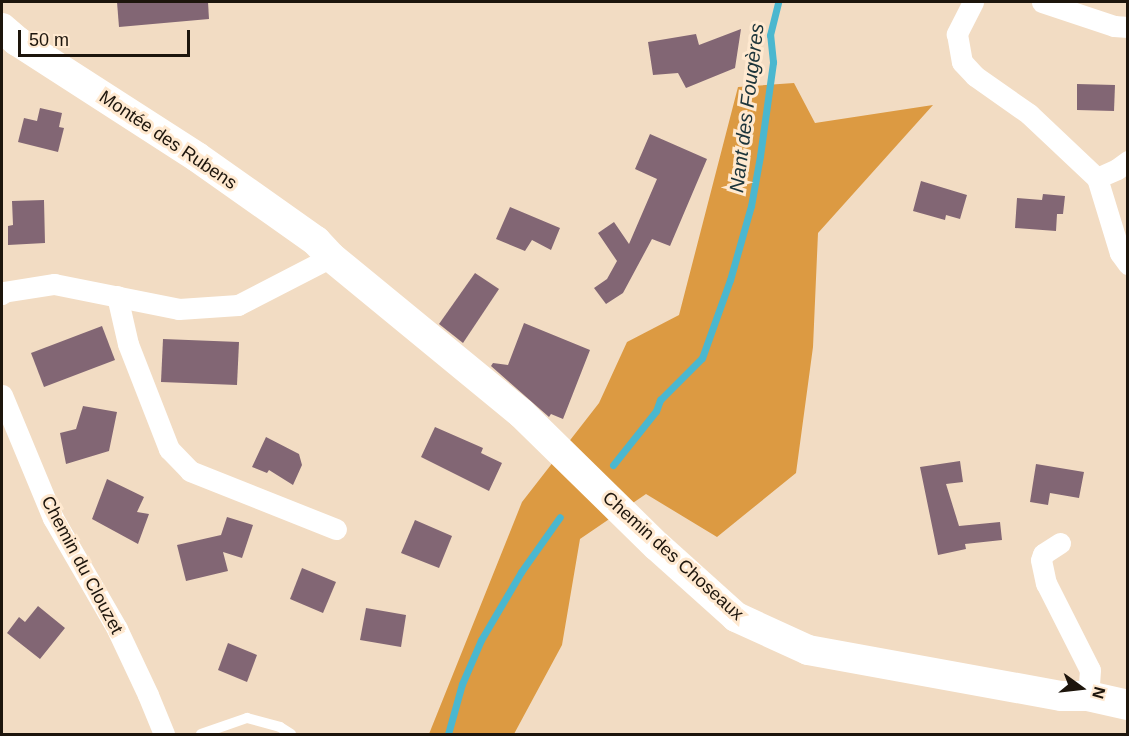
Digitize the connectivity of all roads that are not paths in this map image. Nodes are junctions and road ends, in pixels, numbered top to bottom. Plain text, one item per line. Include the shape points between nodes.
1 (973, 2) edge
2 (1042, 2) edge
3 (1128, 27) edge
4 (2, 28) edge
5 (1128, 161) edge
6 (1096, 178) junction
7 (331, 256) junction
8 (1128, 264) edge
9 (2, 294) edge
10 (117, 296) junction
11 (2, 395) edge
12 (336, 529) dead end
13 (1060, 543) dead end
14 (1088, 696) junction
15 (1128, 705) edge
16 (164, 735) edge
17 (201, 735) edge
18 (291, 735) edge

1 - 6 street via 957,34 962,62 975,76 1029,114
2 - 3 street
4 - 7 street, Montée des Rubens via 197,157
5 - 6 street
6 - 8 street via 1120,253
7 - 10 street via 238,305 179,309
7 - 14 street, Chemin des Choseaux via 521,413 736,617 808,650 1061,696
9 - 10 street via 54,284
10 - 12 street via 128,344 169,449 190,471
11 - 16 street, Chemin du Clouzet via 53,518 117,629
13 - 14 street via 1043,554 1041,560 1046,583 1089,670
14 - 15 street, Chemin des Choseaux
17 - 18 lane via 247,718 280,727

